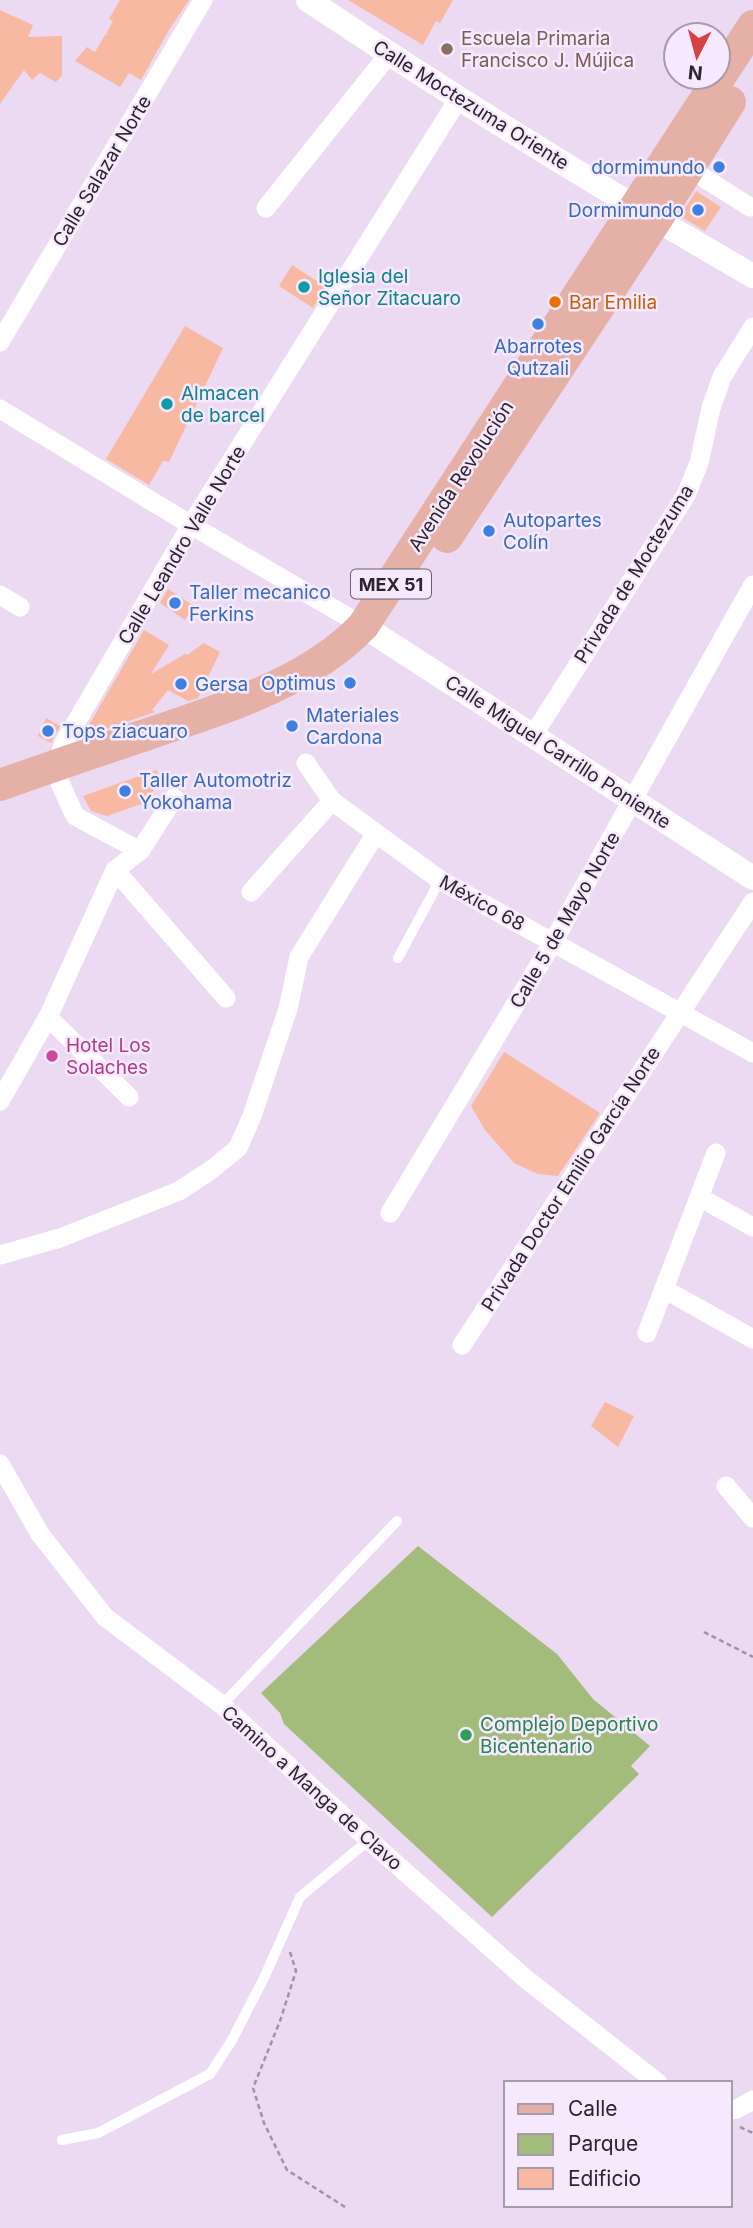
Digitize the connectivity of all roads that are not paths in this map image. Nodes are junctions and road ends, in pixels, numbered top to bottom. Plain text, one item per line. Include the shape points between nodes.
1 (203, 0) edge
2 (308, 0) edge
3 (753, 26) edge
4 (389, 54) junction
5 (753, 66) edge
6 (459, 98) junction
7 (688, 168) junction
8 (750, 207) dead end
9 (266, 208) dead end
10 (646, 214) junction
11 (753, 276) edge
12 (753, 327) edge
13 (0, 342) edge
14 (0, 409) edge
15 (191, 525) junction
16 (753, 585) edge
17 (0, 595) edge
18 (20, 607) dead end
19 (372, 632) junction
20 (532, 737) junction
21 (306, 763) dead end
22 (58, 774) junction
23 (0, 785) edge
24 (174, 798) dead end
25 (634, 800) junction
26 (332, 801) junction
27 (0, 806) edge
28 (376, 833) junction
29 (140, 851) junction
30 (115, 870) junction
31 (753, 878) edge
32 (440, 880) junction
33 (251, 892) dead end
34 (753, 902) edge
35 (553, 942) junction
36 (398, 958) dead end
37 (226, 998) dead end
38 (680, 1013) junction
39 (48, 1017) junction
40 (753, 1052) edge
41 (129, 1097) dead end
42 (0, 1101) edge
43 (716, 1153) dead end
44 (699, 1198) junction
45 (390, 1213) dead end
46 (753, 1227) edge
47 (0, 1255) edge
48 (664, 1289) junction
49 (647, 1333) dead end
50 (753, 1339) edge
51 (462, 1345) dead end
52 (0, 1464) edge
53 (726, 1486) dead end
54 (753, 1518) edge
55 (397, 1521) dead end
56 (222, 1704) junction
57 (369, 1840) junction
58 (656, 2081) edge
59 (753, 2100) edge
60 (732, 2110) edge
61 (62, 2140) dead end

1 - 13 street, Calle Salazar Norte
2 - 4 street, Calle Moctezuma Oriente
3 - 10 main road, Avenida Revolución / MEX 51
4 - 6 street, Calle Moctezuma Oriente
4 - 9 street
5 - 7 main road, Avenida Revolución / MEX 51
6 - 10 street, Calle Moctezuma Oriente
6 - 15 street, Calle Leandro Valle Norte
7 - 8 street
7 - 10 main road, Avenida Revolución / MEX 51
10 - 11 street, Calle Moctezuma Oriente
10 - 19 main road, Avenida Revolución / MEX 51
12 - 20 street, Privada de Moctezuma via 722,377 686,495
14 - 15 street
15 - 19 street
15 - 22 street, Calle Leandro Valle Norte via 64,743
16 - 25 street, Calle 5 de Mayo Norte
17 - 18 street
19 - 20 street, Calle Miguel Carrillo Poniente
19 - 22 main road, Avenida Revolución / MEX 51 via 354,636 309,668 265,690
20 - 25 street, Calle Miguel Carrillo Poniente
21 - 26 street, México 68
22 - 23 main road, Avenida Revolución / MEX 51
22 - 27 main road, Avenida Revolución / MEX 51
22 - 29 street via 75,816
24 - 29 street
25 - 31 street, Calle Miguel Carrillo Poniente
25 - 35 street, Calle 5 de Mayo Norte
26 - 28 street, México 68
26 - 33 street
28 - 32 street, México 68
28 - 47 street via 299,957 284,1021 238,1147 179,1191 60,1238
29 - 30 street
30 - 37 street
30 - 39 street
32 - 35 street, México 68
32 - 36 lane
34 - 38 street, Privada Doctor Emilio García Norte
35 - 38 street, México 68
35 - 45 street, Calle 5 de Mayo Norte
38 - 40 street, México 68
38 - 51 street, Privada Doctor Emilio García Norte
39 - 41 street
39 - 42 street
43 - 44 street
44 - 46 street
44 - 48 street
48 - 49 street
48 - 50 street
52 - 56 street, Camino a Manga de Clavo via 40,1534 105,1617
53 - 54 street
55 - 56 lane
56 - 57 street, Camino a Manga de Clavo
57 - 58 street, Camino a Manga de Clavo via 526,1979
57 - 61 lane via 300,1897 258,1991 211,2074 98,2133
59 - 60 street

